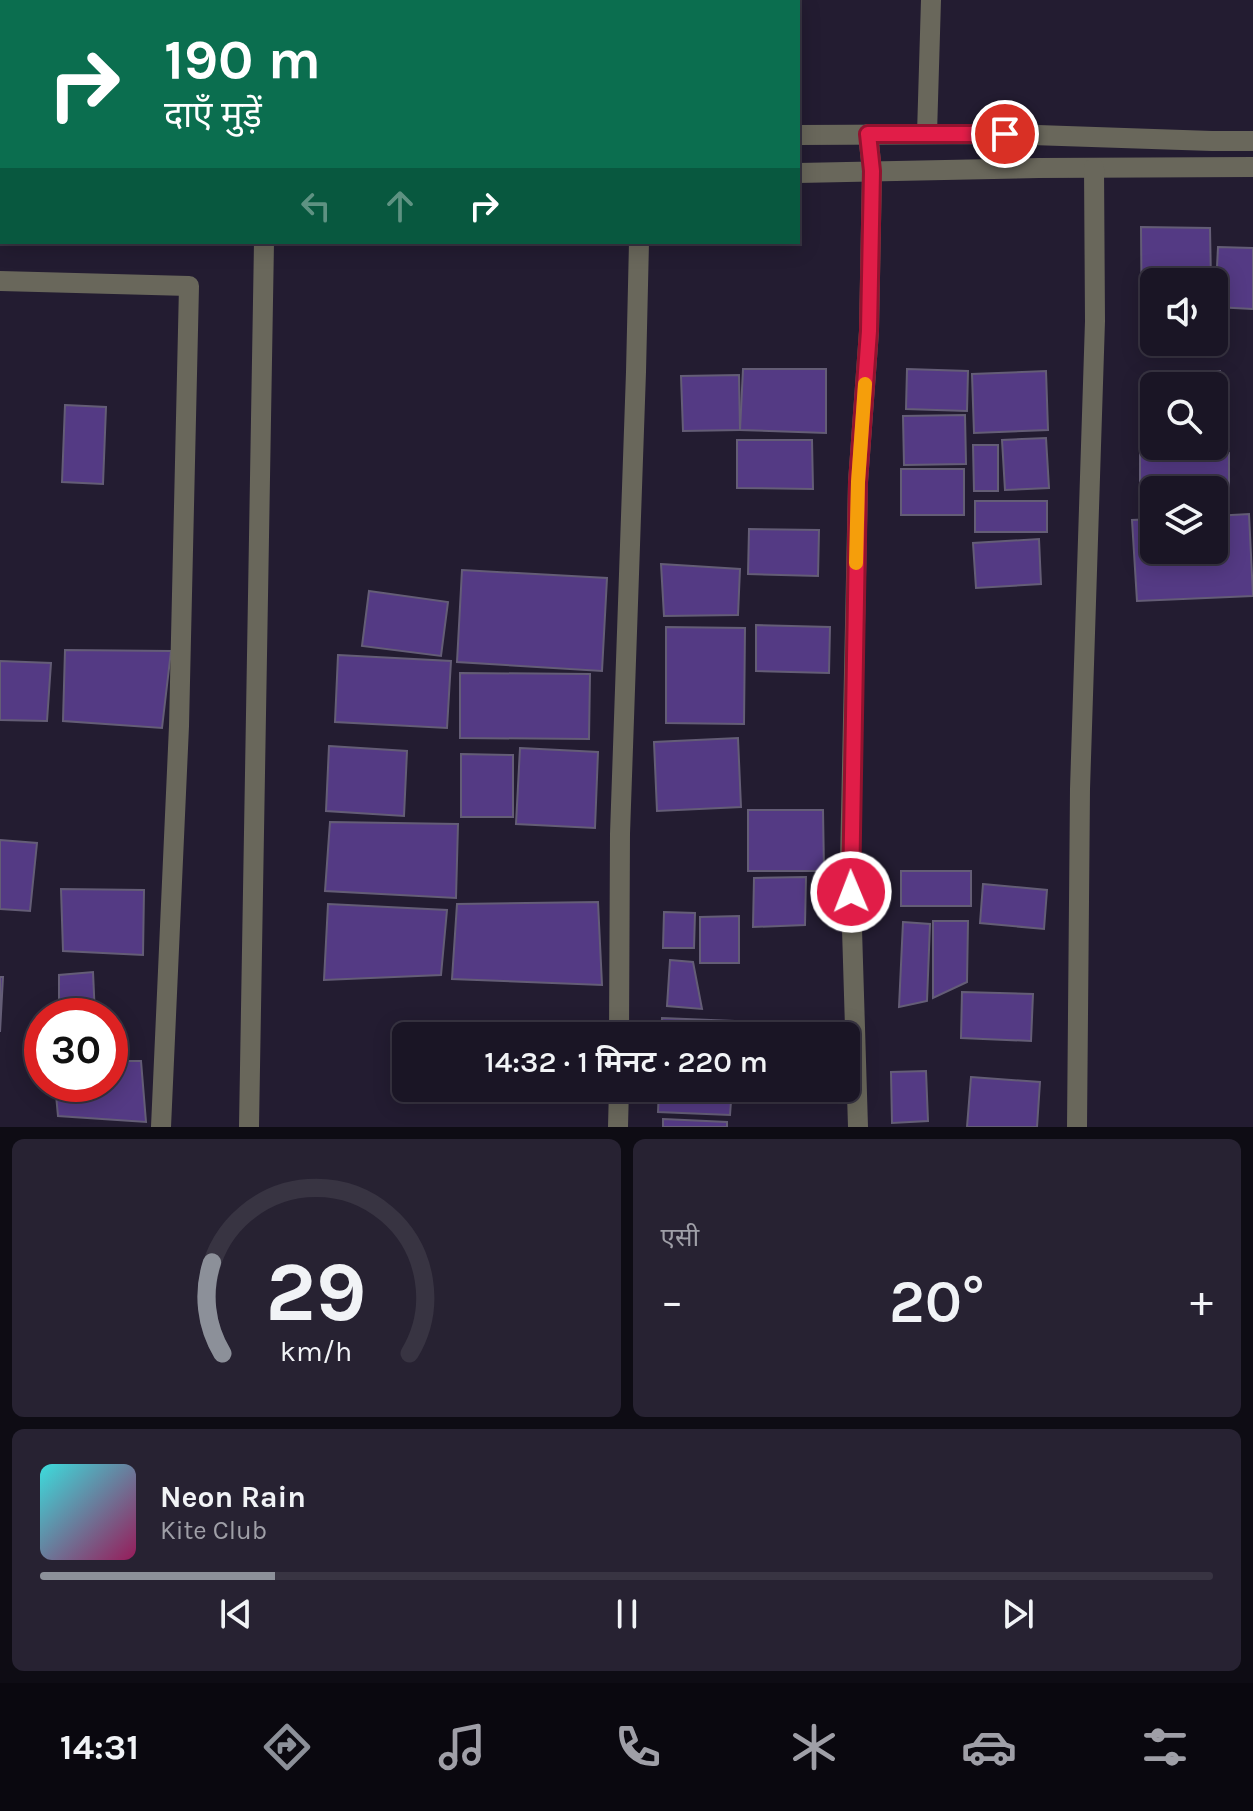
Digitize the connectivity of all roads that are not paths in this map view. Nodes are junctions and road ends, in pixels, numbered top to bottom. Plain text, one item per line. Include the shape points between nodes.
1 (931, 0) edge
2 (868, 134) junction
3 (927, 134) junction
4 (800, 135) edge
5 (1253, 141) edge
6 (1253, 167) edge
7 (1094, 168) junction
8 (872, 171) junction
9 (800, 173) edge
10 (264, 244) edge
11 (639, 244) edge
12 (0, 281) edge
13 (619, 1022) edge
14 (619, 1102) edge
15 (161, 1127) edge
16 (249, 1127) edge
17 (618, 1127) edge
18 (858, 1127) edge
19 (1077, 1127) edge

1 - 3 street
2 - 3 street
2 - 4 street
2 - 8 street
3 - 5 street
6 - 7 street
7 - 8 street
7 - 19 street
8 - 9 street
8 - 18 street via 869,331 858,482 850,863
10 - 16 street
11 - 13 street
12 - 15 street via 189,286 179,726
14 - 17 street

